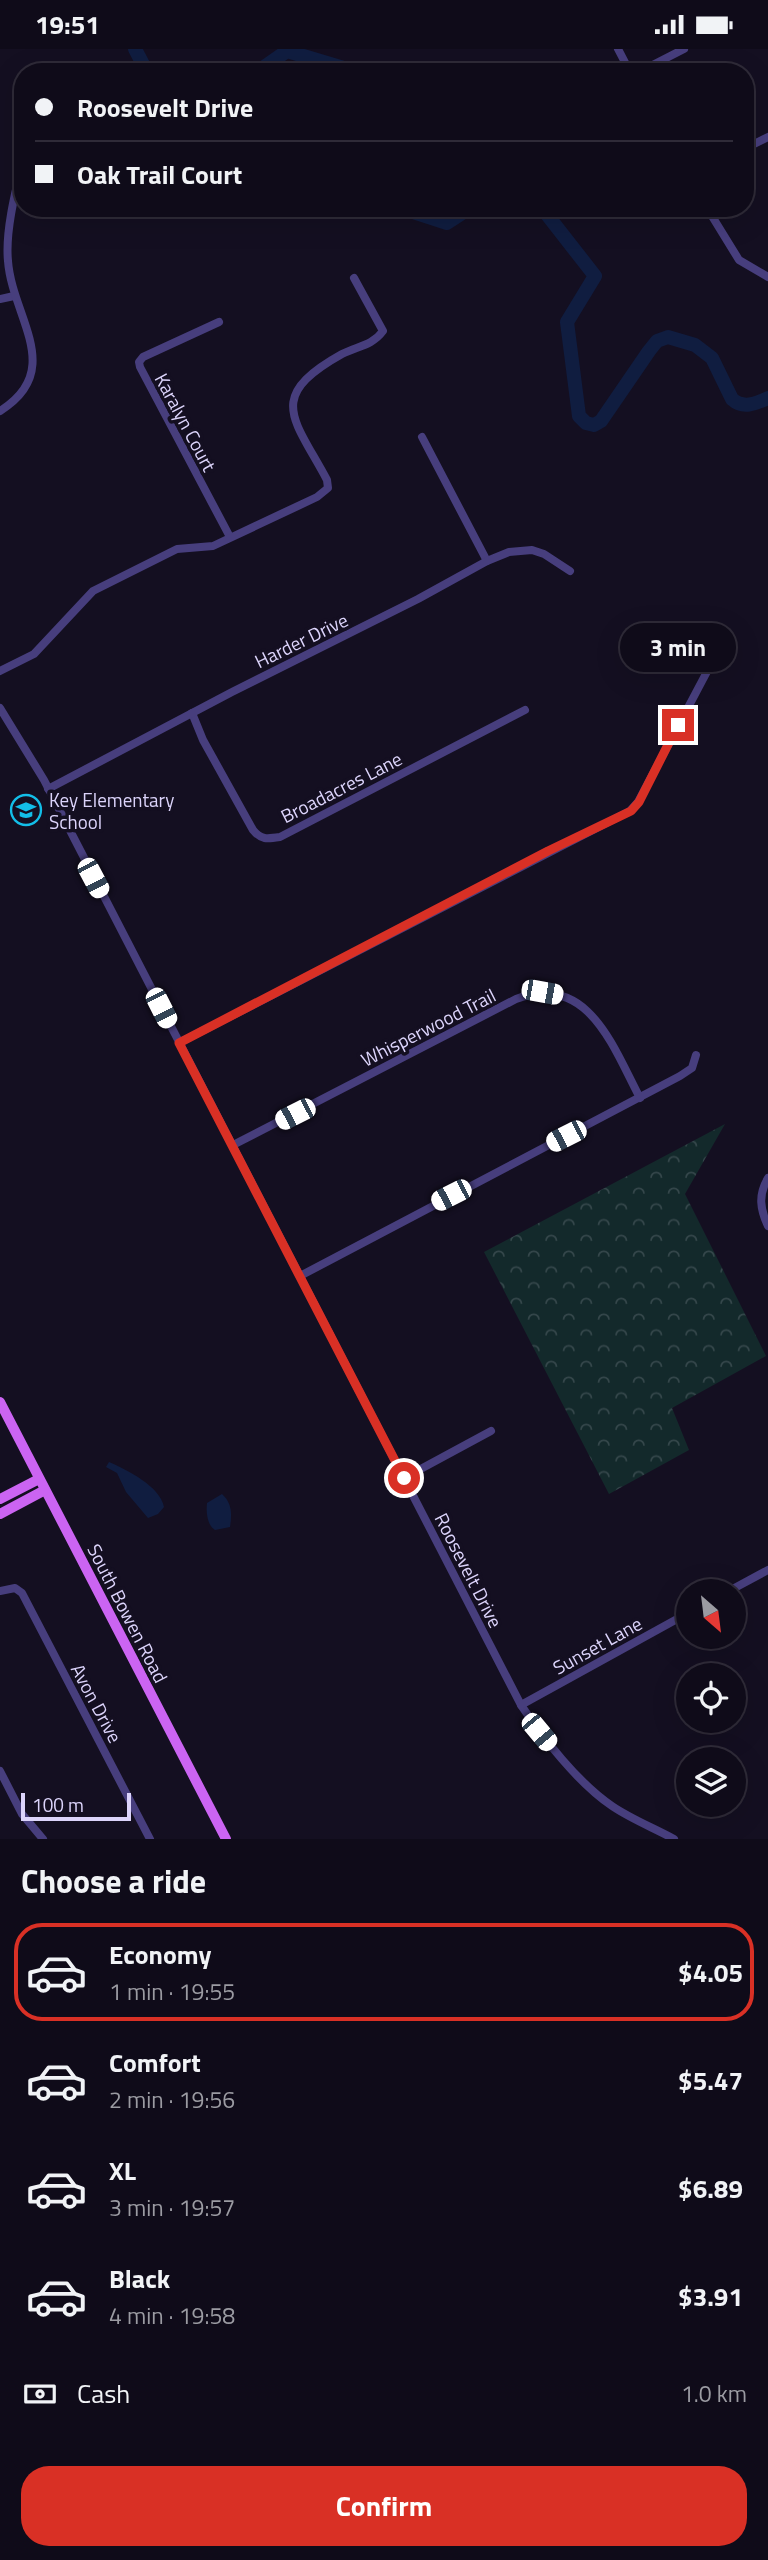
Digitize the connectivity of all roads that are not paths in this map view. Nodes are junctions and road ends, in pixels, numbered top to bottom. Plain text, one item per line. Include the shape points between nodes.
1 (684, 49) edge
2 (657, 63) edge
3 (14, 212) edge
4 (712, 217) edge
5 (354, 278) dead end
6 (768, 278) edge
7 (14, 296) junction
8 (0, 299) edge
9 (219, 322) dead end
10 (0, 411) edge
11 (422, 437) dead end
12 (230, 537) junction
13 (487, 561) junction
14 (570, 571) dead end
15 (710, 666) dead end
16 (0, 671) edge
17 (0, 708) edge
18 (526, 710) dead end
19 (192, 713) junction
20 (48, 789) junction
21 (179, 1043) junction
22 (695, 1055) dead end
23 (640, 1098) junction
24 (233, 1145) junction
25 (768, 1178) edge
26 (768, 1226) edge
27 (300, 1276) junction
28 (0, 1402) edge
29 (491, 1431) dead end
30 (404, 1478) junction
31 (39, 1479) junction
32 (45, 1490) junction
33 (0, 1499) edge
34 (0, 1514) edge
35 (768, 1570) edge
36 (746, 1582) edge
37 (0, 1591) edge
38 (676, 1620) edge
39 (521, 1705) junction
40 (0, 1771) edge
41 (43, 1839) edge
42 (150, 1839) edge
43 (226, 1839) edge
44 (674, 1839) edge

1 - 2 street
3 - 7 street via 8,246
4 - 6 street via 738,260
5 - 12 street via 383,331 375,341 344,353 304,380 291,408 328,488
7 - 8 street
7 - 10 street via 33,345 33,368 27,387
9 - 12 street, Karalyn Court via 143,357 139,367
11 - 13 street
12 - 16 street via 213,546 177,549 93,591 34,654
13 - 14 street, Harder Drive via 509,552 532,550
13 - 19 street, Harder Drive
15 - 21 street via 631,811
17 - 20 street, Roosevelt Drive
18 - 19 street, Broadacres Lane via 269,839 258,837 253,830
19 - 20 street, Harder Drive
20 - 21 street, Roosevelt Drive
21 - 24 street, Roosevelt Drive
22 - 23 street via 692,1068
23 - 24 street, Whisperwood Trail via 594,1016 573,1000 542,992 516,999
23 - 27 street
24 - 27 street, Roosevelt Drive
25 - 26 street via 760,1198
27 - 30 street, Roosevelt Drive
28 - 31 main road, South Bowen Road
29 - 30 street
30 - 39 street, Roosevelt Drive
31 - 32 main road, South Bowen Road
31 - 33 main road
32 - 34 main road
32 - 43 main road, South Bowen Road
35 - 36 street
37 - 42 street, Avon Drive via 12,1587 22,1593
38 - 39 street, Sunset Lane
39 - 44 street, Roosevelt Drive via 551,1746 598,1795
40 - 41 street via 22,1814

